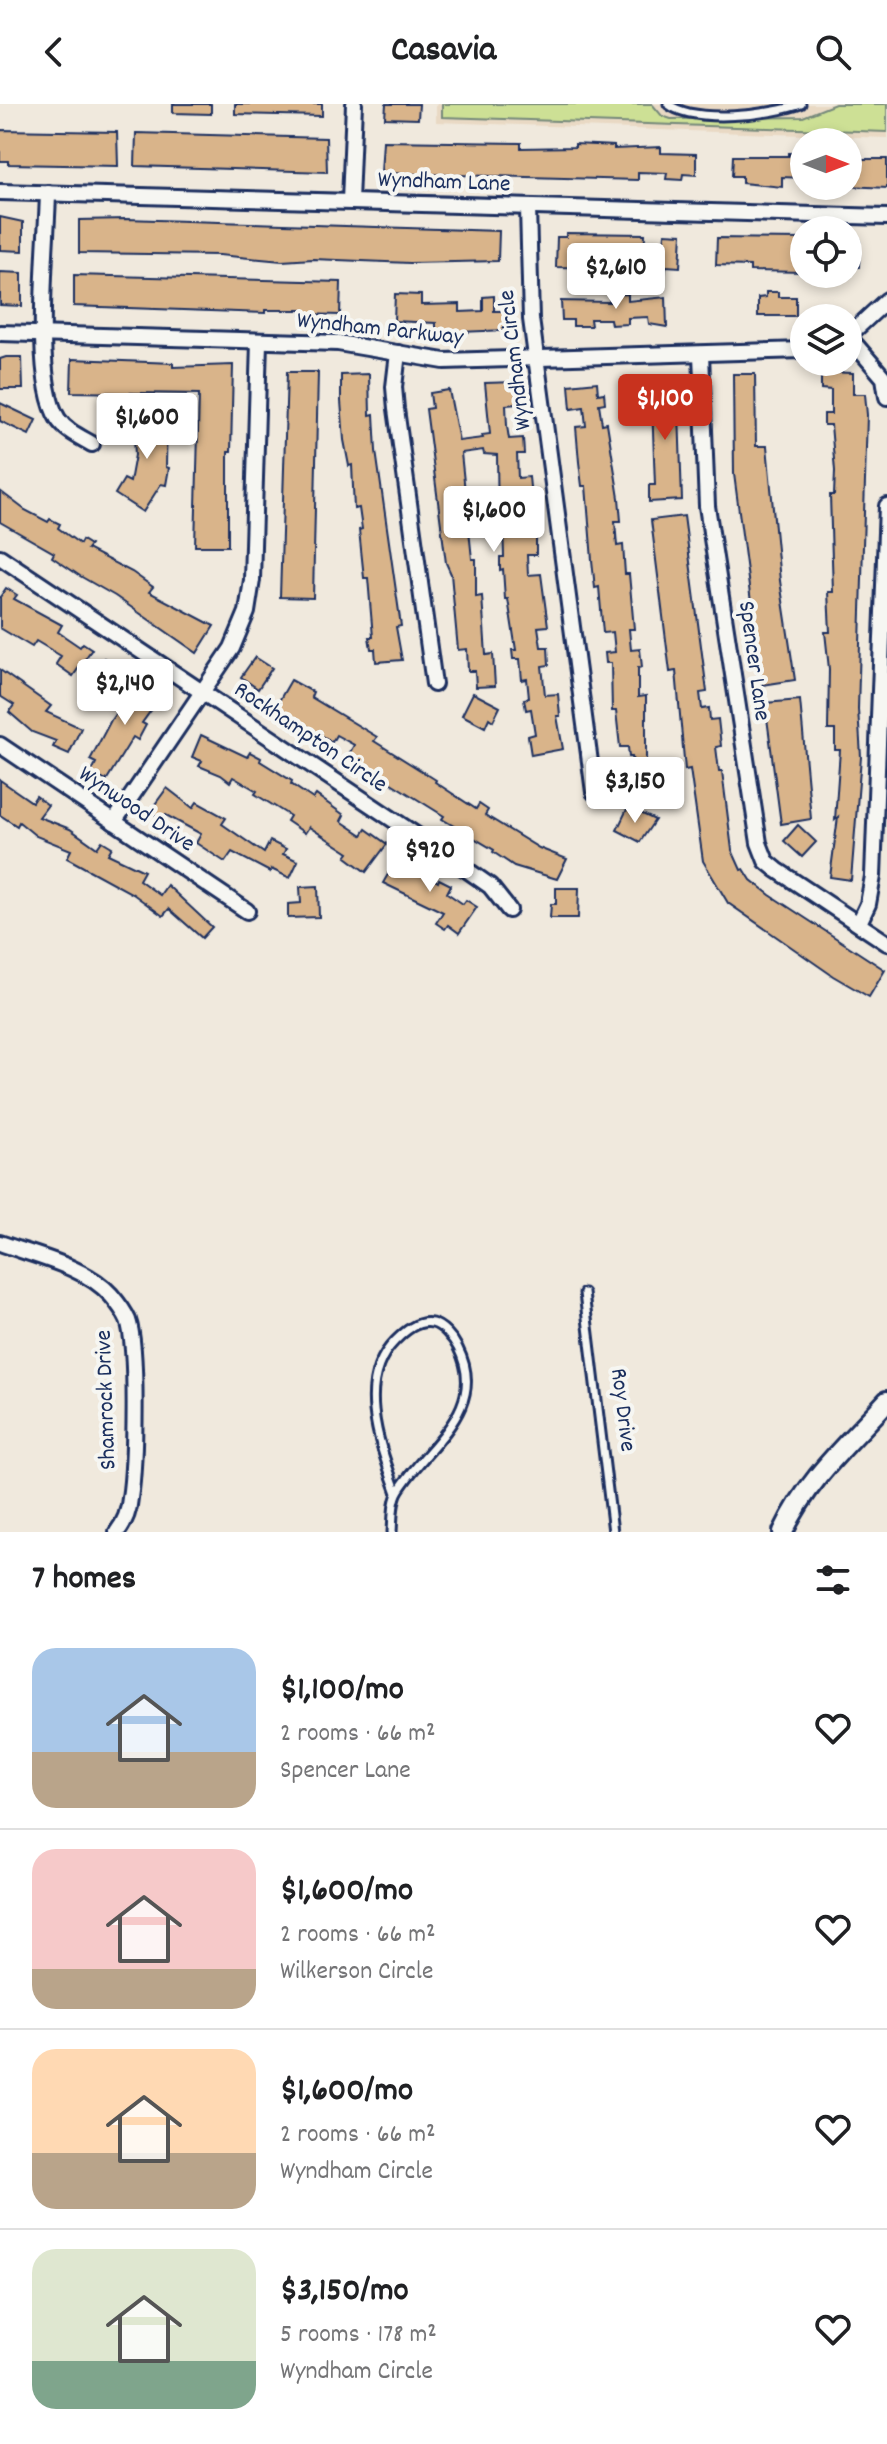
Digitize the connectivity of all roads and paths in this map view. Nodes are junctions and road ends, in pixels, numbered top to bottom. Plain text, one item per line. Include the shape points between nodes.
1 (354, 104) edge
2 (668, 104) edge
3 (801, 104) edge
4 (0, 192) edge
5 (48, 193) junction
6 (350, 201) junction
7 (528, 208) junction
8 (887, 217) edge
9 (887, 300) edge
10 (862, 323) edge
11 (0, 333) edge
12 (44, 335) junction
13 (259, 342) junction
14 (790, 351) edge
15 (862, 352) edge
16 (398, 353) junction
17 (701, 354) junction
18 (537, 359) junction
19 (887, 397) edge
20 (92, 444) dead end
21 (887, 506) edge
22 (0, 557) edge
23 (434, 684) dead end
24 (201, 691) junction
25 (0, 745) edge
26 (594, 792) dead end
27 (114, 822) junction
28 (509, 910) dead end
29 (247, 911) dead end
30 (859, 923) junction
31 (887, 943) edge
32 (0, 1243) edge
33 (584, 1293) dead end
34 (887, 1402) edge
35 (397, 1493) junction
36 (117, 1532) edge
37 (392, 1532) edge
38 (613, 1532) edge
39 (783, 1532) edge

1 - 6 street
2 - 3 lane via 689,115 768,113
4 - 5 street, Wyndham Lane
5 - 6 street, Wyndham Lane
5 - 12 street
6 - 7 street, Wyndham Lane
7 - 8 street, Wyndham Lane
7 - 18 street, Wyndham Circle via 527,279
9 - 10 street
11 - 12 street, Wyndham Parkway
12 - 13 street, Wyndham Parkway
12 - 20 street via 47,386 55,413 68,430
13 - 16 street, Wyndham Parkway via 338,343
13 - 24 street via 250,598 232,648
14 - 17 street, Wyndham Parkway
15 - 19 street via 884,378
16 - 18 street, Wyndham Parkway via 444,361
16 - 23 street via 396,409
17 - 18 street, Wyndham Parkway
17 - 30 street, Spencer Lane via 707,506 759,843 766,861 777,870
18 - 26 street, Wyndham Circle
21 - 30 street via 873,876
22 - 24 street, Rockhampton Circle
24 - 27 street
24 - 28 street, Rockhampton Circle via 479,878
25 - 27 street, Wynwood Drive
27 - 29 street, Wynwood Drive
30 - 31 street, Spencer Lane
32 - 36 street, Shamrock Drive via 92,1280 113,1297 128,1320 131,1497
33 - 38 lane, Roy Drive
34 - 39 street via 821,1470
35 - 35 lane via 463,1408 467,1389 457,1346 431,1323 404,1332 389,1347 377,1375 376,1430
35 - 37 lane

